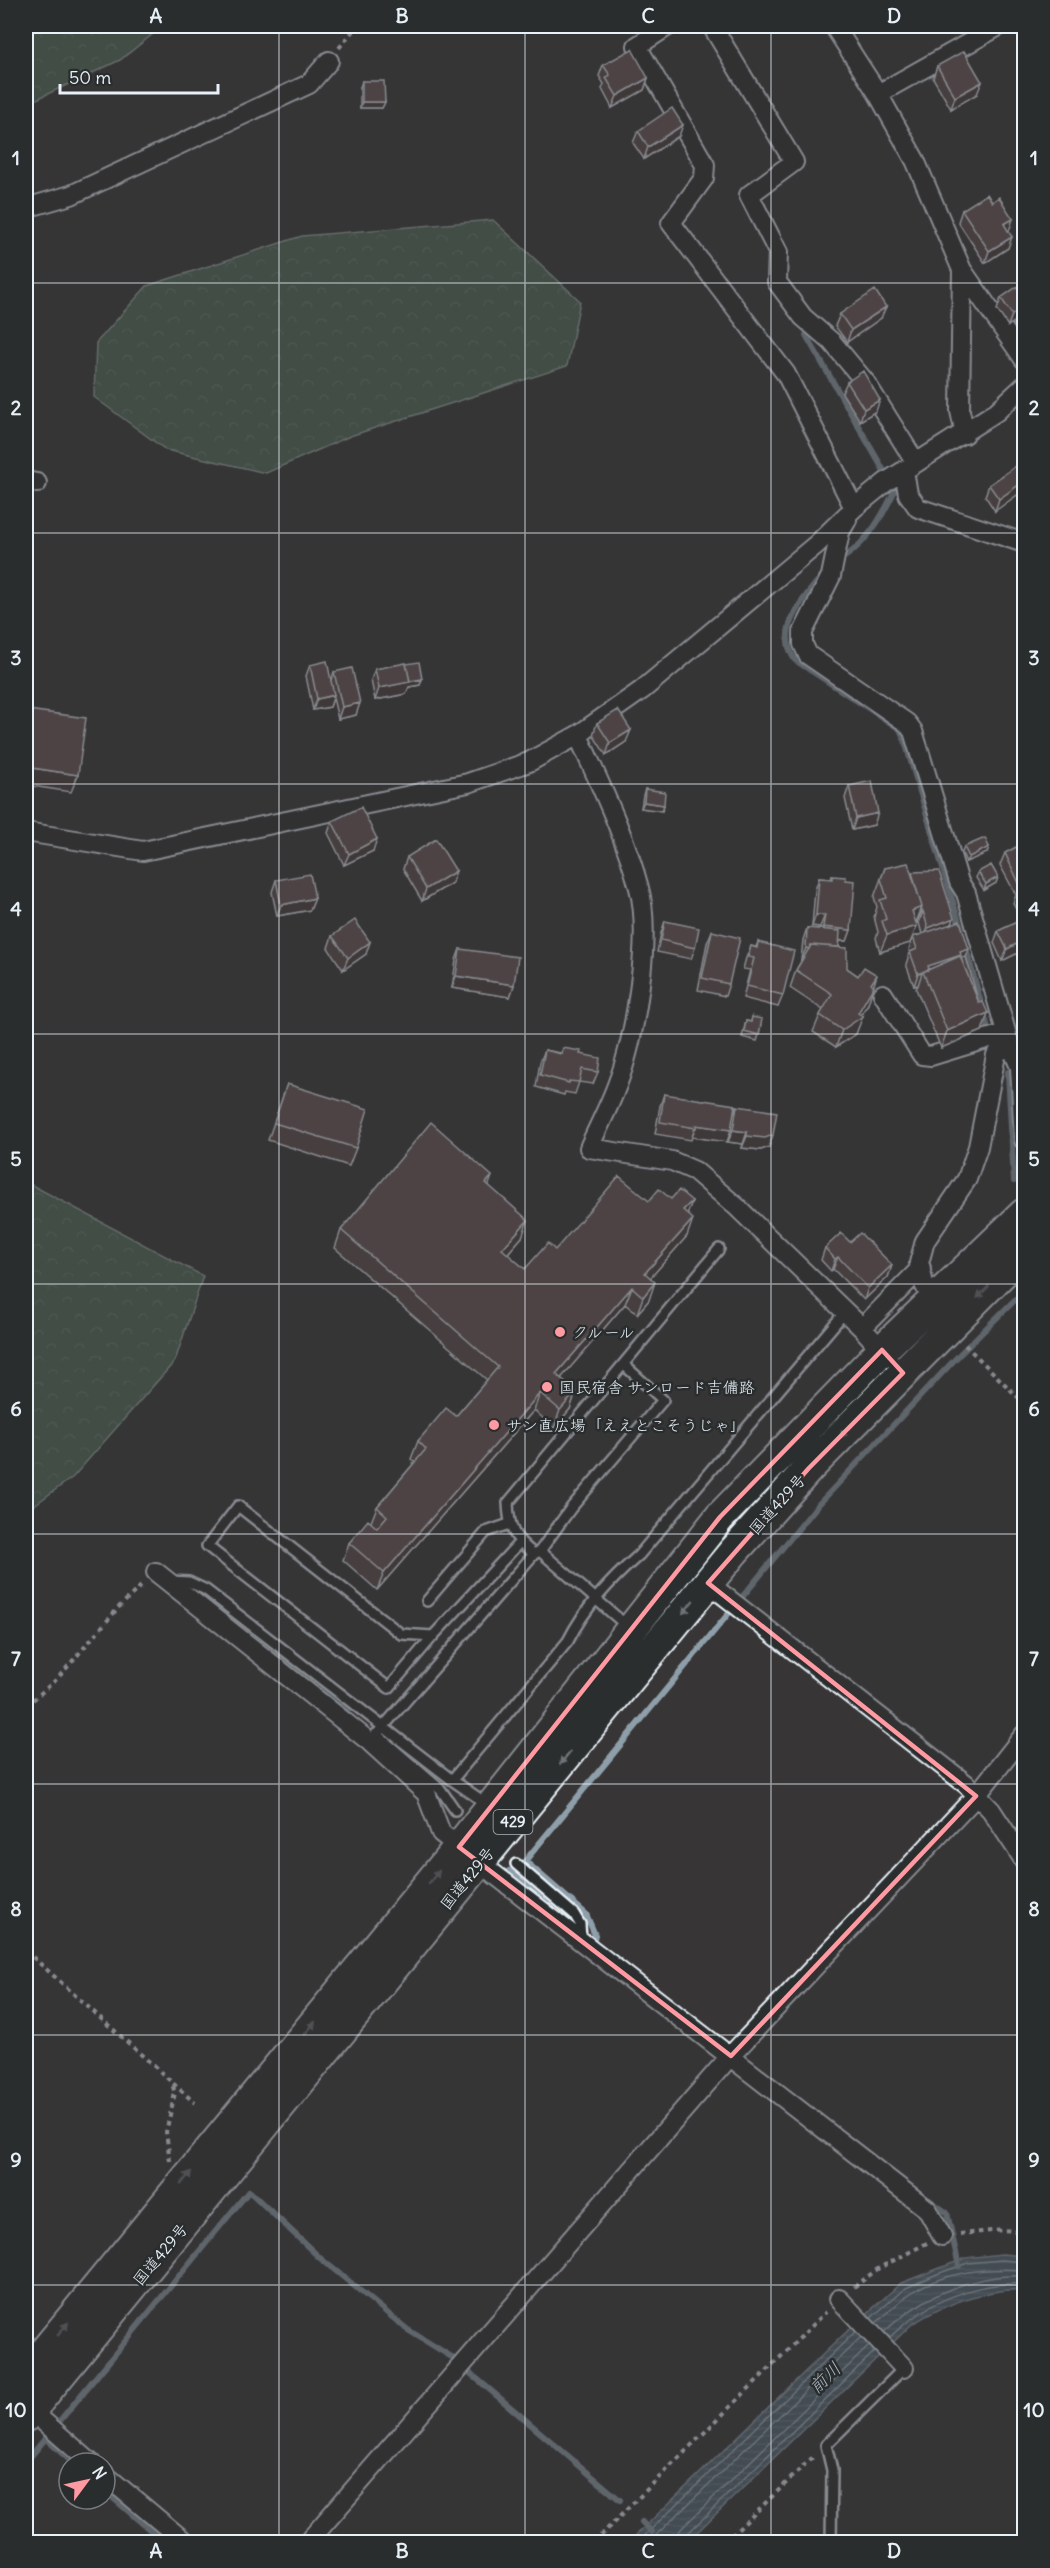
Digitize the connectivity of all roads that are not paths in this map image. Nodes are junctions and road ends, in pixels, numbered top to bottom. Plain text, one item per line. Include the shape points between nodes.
1 (668, 26) edge
2 (711, 26) edge
3 (834, 26) edge
4 (999, 26) edge
5 (329, 61) road end
6 (878, 94) junction
7 (26, 208) edge
8 (962, 270) junction
9 (1024, 359) edge
10 (1024, 386) edge
11 (965, 434) junction
12 (900, 473) junction
13 (854, 508) junction
14 (1024, 543) edge
15 (578, 735) junction
16 (26, 832) edge
17 (883, 994) dead end
18 (1008, 1038) junction
19 (1024, 1140) edge
20 (1024, 1214) edge
21 (719, 1249) dead end
22 (1024, 1251) edge
23 (921, 1268) junction
24 (932, 1300) junction
25 (845, 1312) junction
26 (947, 1328) junction
27 (872, 1339) junction
28 (624, 1365) junction
29 (903, 1373) junction
30 (509, 1524) junction
31 (519, 1543) junction
32 (537, 1552) junction
33 (162, 1577) joint
34 (708, 1583) junction
35 (596, 1600) junction
36 (427, 1601) dead end
37 (433, 1636) junction
38 (643, 1639) junction
39 (383, 1726) junction
40 (1024, 1735) edge
41 (373, 1738) junction
42 (452, 1780) junction
43 (976, 1796) junction
44 (490, 1807) junction
45 (455, 1809) dead end
46 (470, 1854) junction
47 (1024, 1860) edge
48 (516, 1864) dead end
49 (581, 1940) junction
50 (734, 2053) junction
51 (948, 2235) road end
52 (842, 2302) road end
53 (903, 2366) joint
54 (26, 2374) edge
55 (37, 2419) edge
56 (76, 2451) edge
57 (117, 2485) edge
58 (185, 2542) edge
59 (308, 2542) edge
60 (831, 2542) edge

1 - 13 street via 637,46 705,165 704,178 671,223 786,374
2 - 12 street via 794,162 749,195 778,252 777,282 803,317 832,342 866,383
3 - 6 street
4 - 6 street
5 - 7 street via 309,84 71,195
6 - 8 street via 915,160
8 - 9 street
8 - 11 street via 960,411
10 - 11 street
11 - 12 street
12 - 13 street
12 - 14 street via 918,508
13 - 15 street via 706,638
13 - 18 street via 840,532 831,576 803,632 803,644 808,656 907,723 913,731
15 - 16 street via 529,762 468,783 143,851
15 - 25 street via 623,838 640,890 645,933 628,1050 618,1084 589,1148 672,1161 695,1171
17 - 18 street via 922,1055
18 - 19 street via 1020,1067
18 - 23 street via 996,1055 978,1147 967,1179 926,1241
20 - 24 highway, 国道429号 / 429
21 - 28 lane
22 -> 26 highway, 国道429号 / 429
23 - 24 street
23 - 27 street
24 - 26 street
24 - 27 highway, 国道429号 / 429
25 - 27 street
25 - 35 lane via 639,1555
26 - 29 highway, 国道429号 / 429
27 - 29 street
27 - 38 highway, 国道429号 / 429 via 720,1517
28 - 30 lane via 508,1503
28 - 32 lane via 663,1400
29 -> 34 highway, 国道429号 / 429 via 809,1468
30 - 31 lane
30 - 36 lane via 486,1532
31 - 32 lane
31 - 37 lane
32 - 35 lane
32 - 39 lane
33 - 39 lane via 206,1590
33 - 41 street
34 -> 38 highway, 国道429号 / 429
34 - 43 street via 966,1784
35 - 38 lane
35 - 42 lane via 580,1618 568,1641
37 - 37 lane via 401,1634 238,1506 207,1546 389,1688
38 - 44 highway, 国道429号 / 429
38 -> 46 highway, 国道429号 / 429
39 - 41 lane
39 - 42 lane
40 - 43 street
41 - 45 lane via 441,1790
41 - 46 street via 426,1793 441,1833
42 - 44 lane
43 - 47 street via 991,1810
43 - 50 street
44 - 46 highway, 国道429号 / 429
46 - 49 street
54 -> 46 highway, 国道429号 / 429 via 184,2181
46 - 55 highway, 国道429号 / 429
48 - 49 lane via 574,1914 580,1924
49 - 50 street
50 - 51 street via 927,2209
50 - 59 street
52 - 53 street
53 - 60 lane via 826,2445 832,2469
55 - 56 street
57 - 58 street

